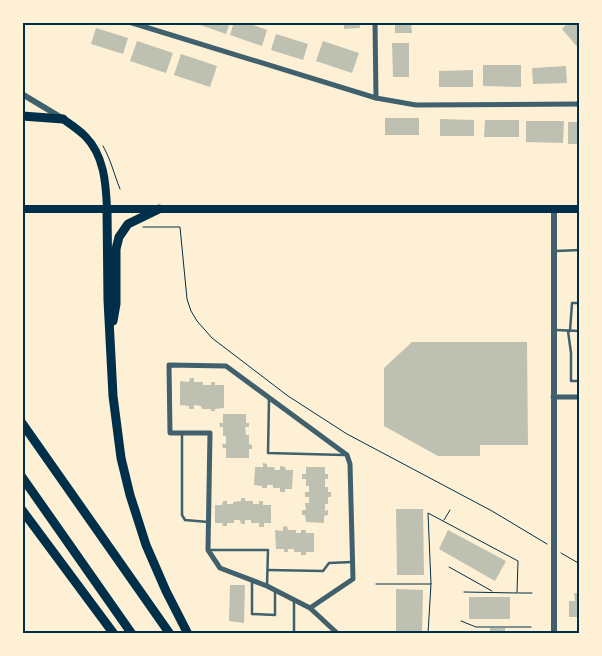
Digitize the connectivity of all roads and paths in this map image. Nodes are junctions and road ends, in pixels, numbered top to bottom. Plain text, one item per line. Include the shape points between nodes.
1 (129, 22) edge
2 (375, 22) edge
3 (22, 94) edge
4 (376, 98) junction
5 (580, 104) edge
6 (22, 116) edge
7 (63, 119) junction
8 (22, 209) edge
9 (107, 209) junction
10 (554, 209) junction
11 (580, 209) edge
12 (159, 210) junction
13 (140, 226) dead end
14 (554, 250) junction
15 (580, 250) edge
16 (580, 303) edge
17 (554, 330) junction
18 (569, 331) junction
19 (580, 331) edge
20 (111, 334) junction
21 (580, 381) edge
22 (553, 397) junction
23 (580, 397) edge
24 (269, 398) junction
25 (22, 424) edge
26 (182, 433) junction
27 (346, 455) junction
28 (22, 477) edge
29 (22, 510) edge
30 (450, 510) dead end
31 (443, 521) junction
32 (208, 522) junction
33 (554, 548) junction
34 (208, 550) junction
35 (352, 562) junction
36 (580, 564) edge
37 (449, 567) dead end
38 (268, 570) junction
39 (252, 580) junction
40 (376, 584) dead end
41 (431, 584) junction
42 (267, 586) junction
43 (275, 590) junction
44 (464, 592) dead end
45 (493, 592) junction
46 (517, 593) junction
47 (532, 593) dead end
48 (294, 600) junction
49 (310, 608) junction
50 (461, 622) dead end
51 (532, 627) dead end
52 (114, 634) edge
53 (132, 634) edge
54 (170, 634) edge
55 (188, 634) edge
56 (294, 634) edge
57 (338, 634) edge
58 (428, 634) edge
59 (554, 634) edge

1 - 4 street
2 - 4 street
3 - 7 street
4 - 5 street via 416,105
6 - 7 highway
7 - 9 main road via 85,136 96,150 105,178
8 - 9 main road
9 - 12 main road
9 - 20 highway
10 - 11 main road
10 - 12 main road
10 - 14 street
12 - 20 highway via 128,224 119,237 115,256 116,304
13 - 33 path via 180,227 187,299 197,320 212,338 288,396 347,434 492,511
14 - 15 lane
14 - 17 street
16 - 18 lane via 572,303
17 - 18 lane
17 - 22 street
18 - 19 lane
18 - 21 lane via 571,381
20 - 55 highway via 115,420 130,495 154,564
22 - 23 street
22 - 33 street
24 - 26 street via 226,366 169,365 170,433
24 - 27 street
24 - 27 lane via 268,453
25 - 54 highway
26 - 32 lane via 182,515 185,520
26 - 32 street via 210,433
27 - 35 street via 350,464
28 - 53 highway
29 - 52 highway
30 - 31 path
31 - 41 path via 428,513
31 - 46 path via 518,561
32 - 34 street
33 - 36 path
33 - 59 street
34 - 38 lane via 268,550
34 - 39 street via 220,568
35 - 38 lane via 329,563 323,571
35 - 49 street via 353,579
37 - 45 path
38 - 42 lane
39 - 42 street
39 - 43 lane via 252,614 275,615
40 - 41 path
41 - 58 path
42 - 43 street
43 - 48 street
44 - 45 path
45 - 46 path
46 - 47 path
48 - 49 street
48 - 56 lane
49 - 57 street
50 - 51 path via 476,627

